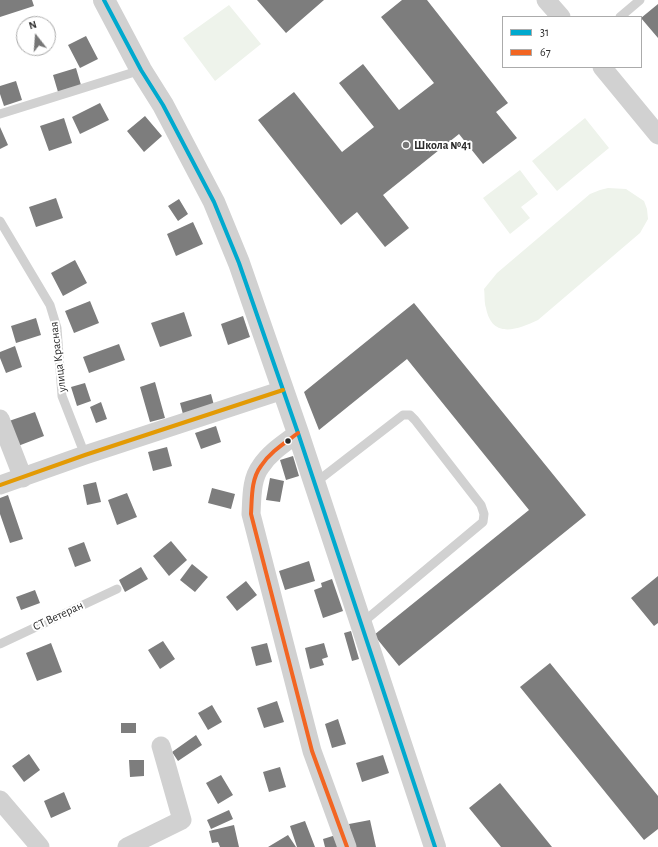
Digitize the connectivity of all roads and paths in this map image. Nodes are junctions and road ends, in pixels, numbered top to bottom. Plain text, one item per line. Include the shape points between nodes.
1 (104, 0) edge
2 (546, 0) edge
3 (640, 0) edge
4 (559, 16) edge
5 (621, 16) edge
6 (603, 68) edge
7 (141, 70) junction
8 (0, 114) edge
9 (658, 135) edge
10 (0, 221) edge
11 (283, 390) junction
12 (0, 419) edge
13 (298, 433) junction
14 (85, 455) junction
15 (22, 478) junction
16 (315, 484) junction
17 (0, 485) edge
18 (117, 589) dead end
19 (361, 623) junction
20 (0, 644) edge
21 (161, 746) dead end
22 (0, 800) edge
23 (40, 847) edge
24 (127, 847) edge
25 (347, 847) edge
26 (435, 847) edge

1 - 7 street
2 - 4 street
3 - 5 lane
6 - 9 street
7 - 8 lane
7 - 11 street via 214,202 239,263
10 - 14 lane, улица Красная via 50,305 57,328 62,396
11 - 13 street
11 - 14 street
12 - 15 street
13 - 16 street
13 - 25 street via 260,466 253,484 251,514 312,751
14 - 15 street
15 - 17 street
16 - 19 street
16 - 19 lane via 403,416 410,415 481,505 484,514 482,522
18 - 20 lane, СТ Ветеран
19 - 26 street
21 - 24 street via 182,820
22 - 23 street

